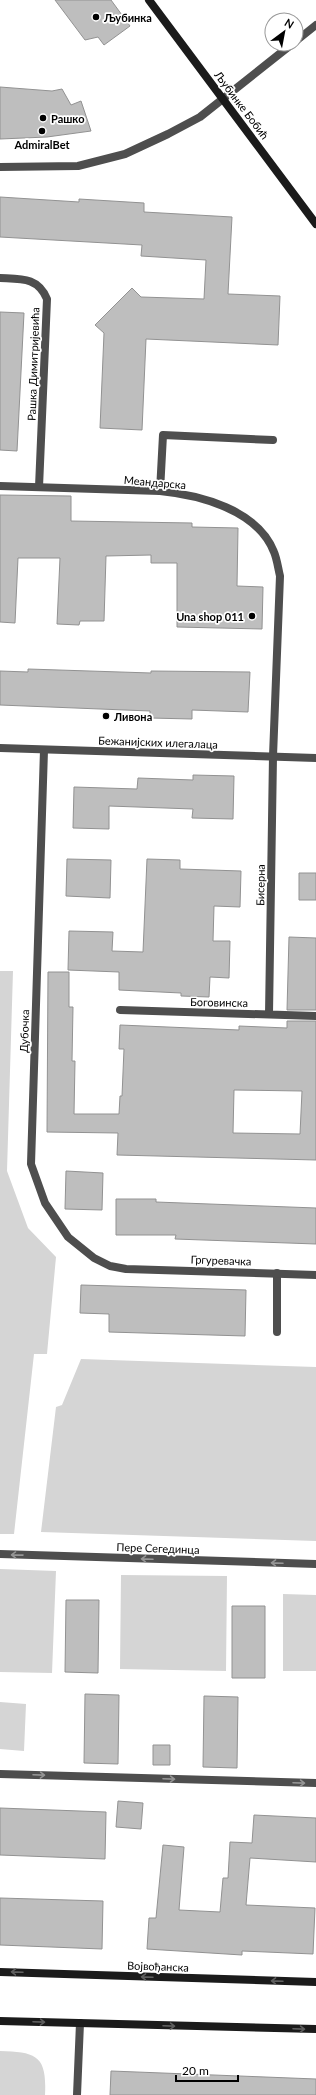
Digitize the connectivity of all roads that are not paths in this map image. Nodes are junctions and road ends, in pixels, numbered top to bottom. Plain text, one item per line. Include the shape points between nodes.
1 (149, 0) edge
2 (316, 25) edge
3 (304, 35) edge
4 (282, 52) edge
5 (224, 98) junction
6 (0, 167) edge
7 (316, 224) edge
8 (0, 278) edge
9 (273, 440) dead end
10 (0, 486) edge
11 (39, 487) junction
12 (160, 491) junction
13 (0, 748) edge
14 (44, 750) junction
15 (273, 756) junction
16 (316, 758) edge
17 (120, 1010) dead end
18 (270, 1014) junction
19 (316, 1016) edge
20 (126, 1269) joint
21 (277, 1273) junction
22 (316, 1274) edge
23 (276, 1332) dead end
24 (0, 1554) edge
25 (316, 1564) edge
26 (0, 1774) edge
27 (316, 1783) edge
28 (0, 1972) edge
29 (316, 1982) edge
30 (0, 2021) edge
31 (80, 2023) junction
32 (316, 2029) edge
33 (77, 2095) edge

1 - 5 main road, Љубинке Бобић
2 - 3 street
4 - 5 street
5 - 6 street via 200,117 125,154 78,166
5 - 7 main road, Љубинке Бобић
8 - 11 street, Рашка Димитријевића via 30,281 40,286 47,299
9 - 12 street via 163,435
10 - 11 street, Меандарска
11 - 12 street, Меандарска
12 - 15 street, Меандарска via 182,493 222,505 248,520 262,533 274,551 280,576
13 - 14 street, Бежанијских илегалаца
14 - 15 street, Бежанијских илегалаца
14 - 20 street, Дубочка via 31,1164 45,1203 68,1237 94,1258 110,1266
15 - 16 street, Бежанијских илегалаца
15 - 18 street, Бисерна
17 - 18 street, Боговинска
18 - 19 street, Боговинска
20 - 21 street, Гргуревачка
21 - 22 street, Гргуревачка
21 - 23 street
25 -> 24 street, Пере Сегединца
26 -> 27 street
29 -> 28 main road, Војвођанска
30 -> 31 main road
31 -> 32 main road
31 - 33 street

